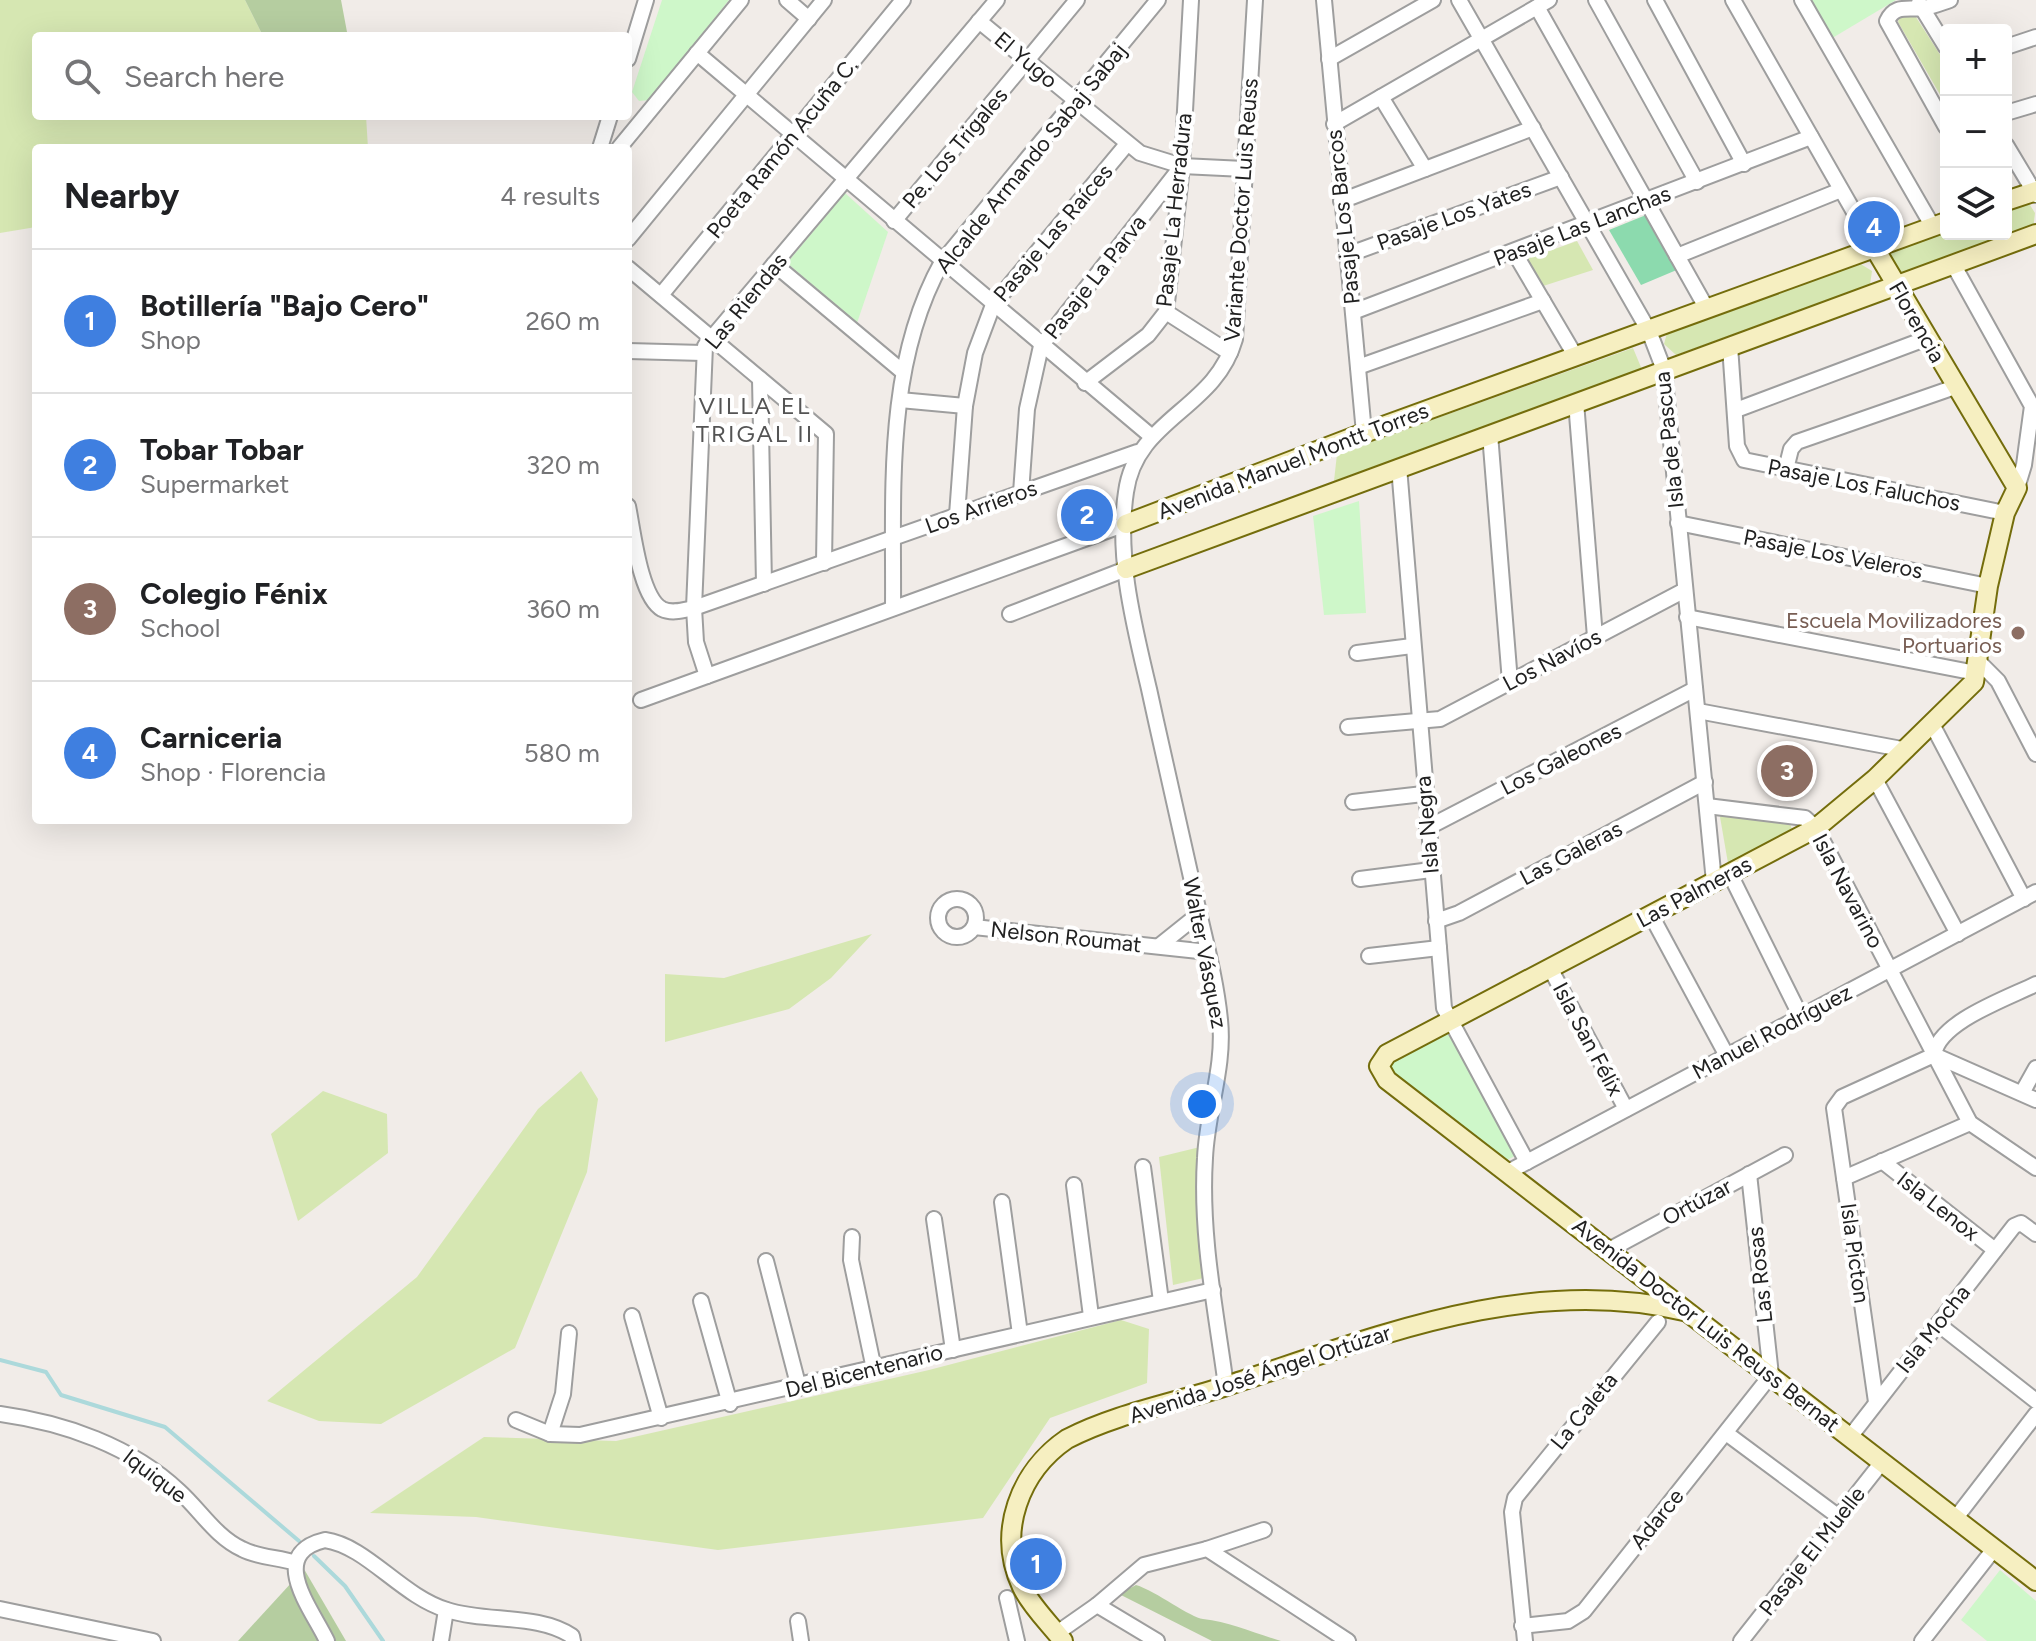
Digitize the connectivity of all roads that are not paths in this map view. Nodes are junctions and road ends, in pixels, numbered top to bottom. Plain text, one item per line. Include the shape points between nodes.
1 (646, 0) edge
2 (741, 0) edge
3 (787, 0) edge
4 (824, 0) edge
5 (903, 0) edge
6 (997, 0) edge
7 (1077, 0) edge
8 (1158, 0) edge
9 (1191, 0) edge
10 (1255, 0) edge
11 (1433, 0) edge
12 (1459, 0) edge
13 (1596, 0) edge
14 (1655, 0) edge
15 (1733, 0) edge
16 (1802, 0) edge
17 (1950, 0) edge
18 (1325, 1) edge
19 (1543, 3) edge
20 (1919, 4) edge
21 (809, 19) junction
22 (979, 21) junction
23 (1940, 37) edge
24 (2036, 37) edge
25 (1482, 39) junction
26 (2012, 45) edge
27 (632, 46) edge
28 (697, 53) junction
29 (1329, 59) junction
30 (1027, 60) junction
31 (746, 95) junction
32 (1381, 97) junction
33 (1076, 102) junction
34 (2036, 104) edge
35 (2012, 111) edge
36 (1940, 116) edge
37 (609, 120) edge
38 (1334, 124) junction
39 (1533, 128) junction
40 (792, 135) junction
41 (1811, 137) junction
42 (601, 144) edge
43 (622, 144) edge
44 (1127, 144) junction
45 (2012, 154) edge
46 (1744, 164) junction
47 (1182, 166) junction
48 (1244, 169) junction
49 (1425, 169) junction
50 (1561, 177) junction
51 (846, 181) junction
52 (1697, 182) junction
53 (1841, 190) junction
54 (2036, 192) edge
55 (2012, 199) edge
56 (1341, 201) junction
57 (1645, 203) junction
58 (894, 221) junction
59 (1588, 225) junction
60 (1939, 225) edge
61 (632, 234) edge
62 (2036, 234) edge
63 (1874, 247) junction
64 (1514, 252) junction
65 (1347, 255) junction
66 (1677, 256) junction
67 (942, 262) junction
68 (774, 264) junction
69 (1953, 264) junction
70 (632, 271) edge
71 (1895, 286) junction
72 (661, 295) junction
73 (1543, 301) junction
74 (993, 305) junction
75 (1707, 309) junction
76 (1166, 312) junction
77 (1353, 312) junction
78 (1649, 331) junction
79 (712, 337) junction
80 (1925, 339) junction
81 (1041, 346) junction
82 (1730, 346) junction
83 (632, 351) edge
84 (703, 353) junction
85 (1230, 353) junction
86 (1576, 357) junction
87 (1358, 367) junction
88 (1664, 370) junction
89 (903, 372) junction
90 (760, 379) junction
91 (1085, 383) junction
92 (1955, 387) junction
93 (900, 400) junction
94 (1576, 402) junction
95 (965, 406) junction
96 (1736, 410) junction
97 (1364, 433) junction
98 (1490, 434) junction
99 (1151, 436) junction
100 (1137, 452) junction
101 (1399, 467) junction
102 (1786, 469) junction
103 (2017, 488) junction
104 (1021, 493) junction
105 (2005, 513) junction
106 (957, 515) junction
107 (1678, 523) junction
108 (632, 524) edge
109 (1126, 524) junction
110 (894, 538) junction
111 (824, 563) junction
112 (1126, 569) junction
113 (764, 584) junction
114 (1988, 586) junction
115 (1685, 590) junction
116 (694, 608) junction
117 (893, 608) junction
118 (1010, 614) dead end
119 (1687, 617) junction
120 (1595, 637) junction
121 (1412, 646) junction
122 (1357, 653) dead end
123 (1976, 667) junction
124 (707, 676) junction
125 (1510, 682) junction
126 (1695, 689) junction
127 (641, 700) dead end
128 (1698, 711) junction
129 (1417, 719) junction
130 (1933, 726) junction
131 (1348, 727) dead end
132 (1907, 750) junction
133 (2036, 754) edge
134 (1875, 779) junction
135 (1705, 782) junction
136 (1423, 794) junction
137 (1353, 802) dead end
138 (1707, 806) junction
139 (1427, 828) junction
140 (1816, 828) junction
141 (1431, 870) junction
142 (1722, 878) junction
143 (1360, 879) dead end
144 (2030, 895) edge
145 (1199, 914) junction
146 (1651, 915) junction
147 (1436, 921) junction
148 (974, 927) dead end
149 (1958, 934) junction
150 (1159, 946) junction
151 (1439, 948) junction
152 (1208, 952) junction
153 (1369, 956) dead end
154 (1550, 968) junction
155 (1890, 970) junction
156 (2036, 984) edge
157 (1801, 1017) junction
158 (1448, 1021) junction
159 (1934, 1055) junction
160 (1727, 1056) junction
161 (1379, 1066) joint
162 (2036, 1068) edge
163 (2022, 1093) junction
164 (2036, 1100) edge
165 (1626, 1109) junction
166 (1970, 1123) junction
167 (1785, 1155) dead end
168 (1882, 1161) junction
169 (1527, 1162) junction
170 (1143, 1167) dead end
171 (2036, 1168) edge
172 (1508, 1172) junction
173 (1749, 1174) junction
174 (1844, 1178) junction
175 (1074, 1185) dead end
176 (1002, 1202) dead end
177 (934, 1219) dead end
178 (2036, 1234) edge
179 (852, 1237) dead end
180 (1609, 1250) junction
181 (1995, 1250) junction
182 (766, 1261) dead end
183 (1213, 1290) junction
184 (701, 1301) dead end
185 (1161, 1301) junction
186 (1690, 1313) junction
187 (632, 1316) dead end
188 (1091, 1316) junction
189 (1658, 1322) dead end
190 (1938, 1324) junction
191 (569, 1333) dead end
192 (1020, 1334) junction
193 (953, 1350) junction
194 (874, 1369) junction
195 (1771, 1375) junction
196 (1226, 1386) junction
197 (799, 1388) junction
198 (2036, 1401) edge
199 (1876, 1402) junction
200 (730, 1404) junction
201 (0, 1414) edge
202 (2036, 1414) edge
203 (661, 1418) junction
204 (516, 1420) dead end
205 (1726, 1433) junction
206 (550, 1434) junction
207 (1850, 1437) junction
208 (1882, 1462) junction
209 (1839, 1517) junction
210 (1955, 1519) junction
211 (1264, 1530) dead end
212 (1207, 1549) junction
213 (1994, 1549) junction
214 (296, 1563) junction
215 (2036, 1581) edge
216 (1007, 1598) dead end
217 (1097, 1605) junction
218 (0, 1609) edge
219 (446, 1610) junction
220 (798, 1621) dead end
221 (1524, 1634) edge
222 (1060, 1637) edge
223 (572, 1639) edge
224 (153, 1641) edge
225 (327, 1641) edge
226 (441, 1641) edge
227 (801, 1641) edge
228 (1017, 1641) edge
229 (1157, 1641) edge
230 (1348, 1641) edge
231 (1741, 1641) edge
232 (1922, 1641) edge

1 - 27 street
2 - 28 street
3 - 21 street
4 - 21 street
5 - 40 street, Poeta Ramón Acuña C.
6 - 22 street, Las Riendas
7 - 30 street, Pe. Los Trigales
8 - 33 street, Alcalde Armando Sabaj Sabaj
9 - 47 street, Pasaje La Herradura
10 - 48 street, Variante Doctor Luis Reuss
11 - 29 street
12 - 25 street, Isla de Pascua
13 - 52 street
14 - 46 street
15 - 41 street, Florencia
16 - 60 street
17 - 20 street
18 - 29 street, Pasaje Los Barcos
19 - 25 street
19 - 57 street
20 - 23 street
20 - 36 street via 1893,12 1887,21
21 - 31 street
22 - 30 street, El Yugo
22 - 51 street, Las Riendas
24 - 26 street
25 - 32 street
25 - 39 street, Isla de Pascua
28 - 31 street
28 - 43 street
29 - 38 street, Pasaje Los Barcos
30 - 33 street, El Yugo
30 - 58 street, Pe. Los Trigales
31 - 40 street
31 - 61 street
32 - 38 street
32 - 49 street
33 - 44 street, El Yugo
33 - 67 street, Alcalde Armando Sabaj Sabaj
34 - 35 street
37 - 42 street
38 - 56 street, Pasaje Los Barcos
39 - 49 street
39 - 50 street, Isla de Pascua
40 - 51 street
40 - 72 street, Poeta Ramón Acuña C.
41 - 46 street, Pasaje Las Lanchas
41 - 53 street, Florencia
44 - 47 street, El Yugo
44 - 74 street, Pasaje Las Raíces
45 - 54 street
46 - 52 street, Pasaje Las Lanchas
47 - 48 street, El Yugo
47 - 76 street, Pasaje La Herradura
47 - 81 street, Pasaje La Parva
48 - 85 street, Variante Doctor Luis Reuss
49 - 56 street
50 - 59 street, Isla de Pascua
50 - 65 street, Pasaje Los Yates
51 - 58 street
51 - 68 street, Las Riendas
52 - 57 street, Pasaje Las Lanchas
53 - 63 street, Florencia
53 - 66 street
54 - 55 street
56 - 65 street, Pasaje Los Barcos
57 - 59 street, Pasaje Las Lanchas
57 - 66 street
58 - 67 street
59 - 64 street, Pasaje Las Lanchas
59 - 78 street, Isla de Pascua
60 - 63 street, Avenida Manuel Montt Torres
62 - 69 street, Avenida Manuel Montt Torres
63 - 71 street, Florencia
63 - 75 street, Avenida Manuel Montt Torres
64 - 73 street
64 - 77 street, Pasaje Las Lanchas
65 - 77 street, Pasaje Los Barcos
66 - 75 street
67 - 74 street
67 - 89 street, Alcalde Armando Sabaj Sabaj via 915,320
68 - 79 street, Las Riendas
68 - 89 street
69 - 71 street, Avenida Manuel Montt Torres
69 - 103 street via 2032,406
70 - 72 street
71 - 80 street, Florencia
71 - 82 street, Avenida Manuel Montt Torres
72 - 79 street
73 - 86 street
73 - 87 street
74 - 81 street
74 - 95 street, Pasaje Las Raíces via 975,353
75 - 78 street, Avenida Manuel Montt Torres
76 - 85 street
76 - 91 street, Pasaje La Herradura via 1148,335
77 - 87 street, Pasaje Los Barcos
78 - 86 street, Avenida Manuel Montt Torres
78 - 88 street, Isla de Pascua
79 - 84 street, Las Riendas
79 - 90 street
80 - 92 street, Florencia
80 - 96 street
81 - 91 street
81 - 104 street, Pasaje La Parva via 1027,409
82 - 88 street, Avenida Manuel Montt Torres
82 - 96 street, Pasaje Los Faluchos
83 - 84 street
84 - 116 street, Las Riendas
85 - 99 street, Variante Doctor Luis Reuss via 1207,390
86 - 97 street, Avenida Manuel Montt Torres
87 - 97 street, Pasaje Los Barcos
88 - 94 street, Avenida Manuel Montt Torres
88 - 107 street, Isla de Pascua
89 - 93 street, Alcalde Armando Sabaj Sabaj
90 - 111 street via 826,434
90 - 113 street
91 - 99 street
92 - 102 street via 1797,442
92 - 103 street, Florencia
93 - 95 street
93 - 110 street, Alcalde Armando Sabaj Sabaj
94 - 98 street, Avenida Manuel Montt Torres
94 - 120 street
95 - 106 street, Pasaje Las Raíces
96 - 102 street, Pasaje Los Faluchos via 1740,456 1749,463
97 - 109 street, Avenida Manuel Montt Torres
98 - 101 street, Avenida Manuel Montt Torres
98 - 125 street
99 - 100 street, Variante Doctor Luis Reuss
100 - 104 street, Los Arrieros
100 - 109 street, Variante Doctor Luis Reuss via 1125,494
101 - 112 street, Avenida Manuel Montt Torres
101 - 121 street, Isla Negra
102 - 105 street, Pasaje Los Faluchos
103 - 105 street
104 - 106 street, Los Arrieros
105 - 114 street
106 - 110 street, Los Arrieros
107 - 114 street, Pasaje Los Veleros
107 - 115 street, Isla de Pascua
108 - 116 street via 653,601 670,612
109 - 112 street, Walter Vásquez
109 - 117 street, Avenida Manuel Montt Torres
110 - 111 street, Los Arrieros
110 - 117 street, Alcalde Armando Sabaj Sabaj
111 - 113 street, Los Arrieros
112 - 118 street, Avenida Manuel Montt Torres
112 - 145 street, Walter Vásquez
113 - 116 street, Los Arrieros
114 - 123 street
115 - 119 street, Isla de Pascua
115 - 120 street, Los Navíos
116 - 124 street, Las Riendas via 696,642
117 - 124 street, Avenida Manuel Montt Torres
119 - 123 street
119 - 126 street, Isla de Pascua
120 - 125 street, Los Navíos
121 - 122 street
121 - 129 street, Isla Negra
123 - 130 street, Las Palmeras via 1970,687
123 - 133 street via 1998,681
124 - 127 street, Avenida Manuel Montt Torres
125 - 129 street, Los Navíos via 1440,719
126 - 128 street, Isla de Pascua
126 - 139 street, Los Galeones
128 - 132 street
128 - 135 street, Isla de Pascua
129 - 131 street, Los Navíos
129 - 136 street, Isla Negra
130 - 132 street, Las Palmeras
130 - 144 street
132 - 134 street, Las Palmeras
134 - 140 street, Las Palmeras
134 - 149 street
135 - 138 street, Isla de Pascua
135 - 147 street, Las Galeras
136 - 137 street
136 - 139 street, Isla Negra
138 - 140 street, Isla Navarino via 1805,818
138 - 142 street, Isla de Pascua
139 - 141 street, Isla Negra
140 - 142 street, Las Palmeras
140 - 155 street, Isla Navarino
141 - 143 street
141 - 147 street, Isla Negra
142 - 146 street, Las Palmeras
142 - 157 street, Isla de Pascua
144 - 149 street, Manuel Rodríguez
145 - 150 street, Nelson Roumat
145 - 152 street, Walter Vásquez
146 - 154 street, Las Palmeras
146 - 160 street
147 - 151 street, Isla Negra
148 - 150 street, Nelson Roumat
149 - 155 street, Manuel Rodríguez
150 - 152 street, Nelson Roumat
151 - 153 street
151 - 158 street, Isla Negra
152 - 183 street, Walter Vásquez via 1221,1034 1204,1158
154 - 158 street, Las Palmeras
154 - 165 street, Isla San Félix
155 - 157 street, Manuel Rodríguez
155 - 159 street, Isla Navarino
156 - 159 street via 1949,1028
157 - 160 street, Manuel Rodríguez
158 - 161 street, Las Palmeras via 1387,1054
158 - 169 street, Isla Negra
159 - 163 street
159 - 166 street, Isla Navarino
159 - 174 street, Isla Picton via 1836,1104
160 - 165 street, Manuel Rodríguez
161 - 172 street, Avenida Doctor Luis Reuss Bernat via 1387,1080
162 - 163 street
163 - 164 street
165 - 169 street, Manuel Rodríguez
166 - 168 street
166 - 171 street
167 - 173 street, Ortúzar
168 - 174 street
168 - 181 street, Isla Lenox
169 - 172 street, Manuel Rodríguez
170 - 185 street
172 - 180 street, Avenida Doctor Luis Reuss Bernat
173 - 180 street, Ortúzar
173 - 195 street, Las Rosas
174 - 199 street, Isla Picton
175 - 188 street
176 - 192 street
177 - 193 street
178 - 181 street, Isla Mocha via 2018,1223
179 - 194 street via 851,1260
180 - 186 street, Avenida Doctor Luis Reuss Bernat
181 - 190 street, Isla Mocha
182 - 197 street
183 - 185 street, Del Bicentenario
183 - 196 street, Walter Vásquez
184 - 200 street
185 - 188 street, Del Bicentenario
186 - 195 street, Avenida Doctor Luis Reuss Bernat
186 - 196 street, Avenida José Ángel Ortúzar via 1604,1300 1506,1305 1391,1331
187 - 203 street
188 - 192 street, Del Bicentenario
189 - 221 street, La Caleta via 1513,1502
190 - 198 street
190 - 199 street, Isla Mocha
191 - 206 street via 563,1394
192 - 193 street, Del Bicentenario
193 - 194 street, Del Bicentenario
194 - 197 street, Del Bicentenario
195 - 205 street, Adarce
195 - 207 street, Avenida Doctor Luis Reuss Bernat
196 - 222 street, Avenida José Ángel Ortúzar via 1079,1433 1047,1455 1030,1475 1013,1517 1014,1562 1023,1590
197 - 200 street, Del Bicentenario
199 - 207 street, Isla Mocha
200 - 203 street, Del Bicentenario
201 - 214 street, Iquique via 66,1429 122,1450 176,1488 232,1544
202 - 210 street
203 - 206 street, Del Bicentenario via 580,1435
204 - 206 street, Del Bicentenario
205 - 209 street
205 - 221 street, Adarce via 1584,1611
207 - 208 street, Avenida Doctor Luis Reuss Bernat
208 - 209 street, Pasaje El Muelle
208 - 210 street, Avenida Doctor Luis Reuss Bernat
209 - 231 street, Pasaje El Muelle
210 - 213 street, Avenida Doctor Luis Reuss Bernat
211 - 212 street
212 - 217 street via 1151,1561
212 - 230 street
213 - 215 street, Avenida Doctor Luis Reuss Bernat
213 - 232 street
214 - 219 street via 304,1550 325,1540 351,1548 393,1582
214 - 225 street via 297,1583
216 - 228 street
217 - 222 street
217 - 229 street
218 - 224 street
219 - 223 street via 554,1625
219 - 226 street
220 - 227 street

